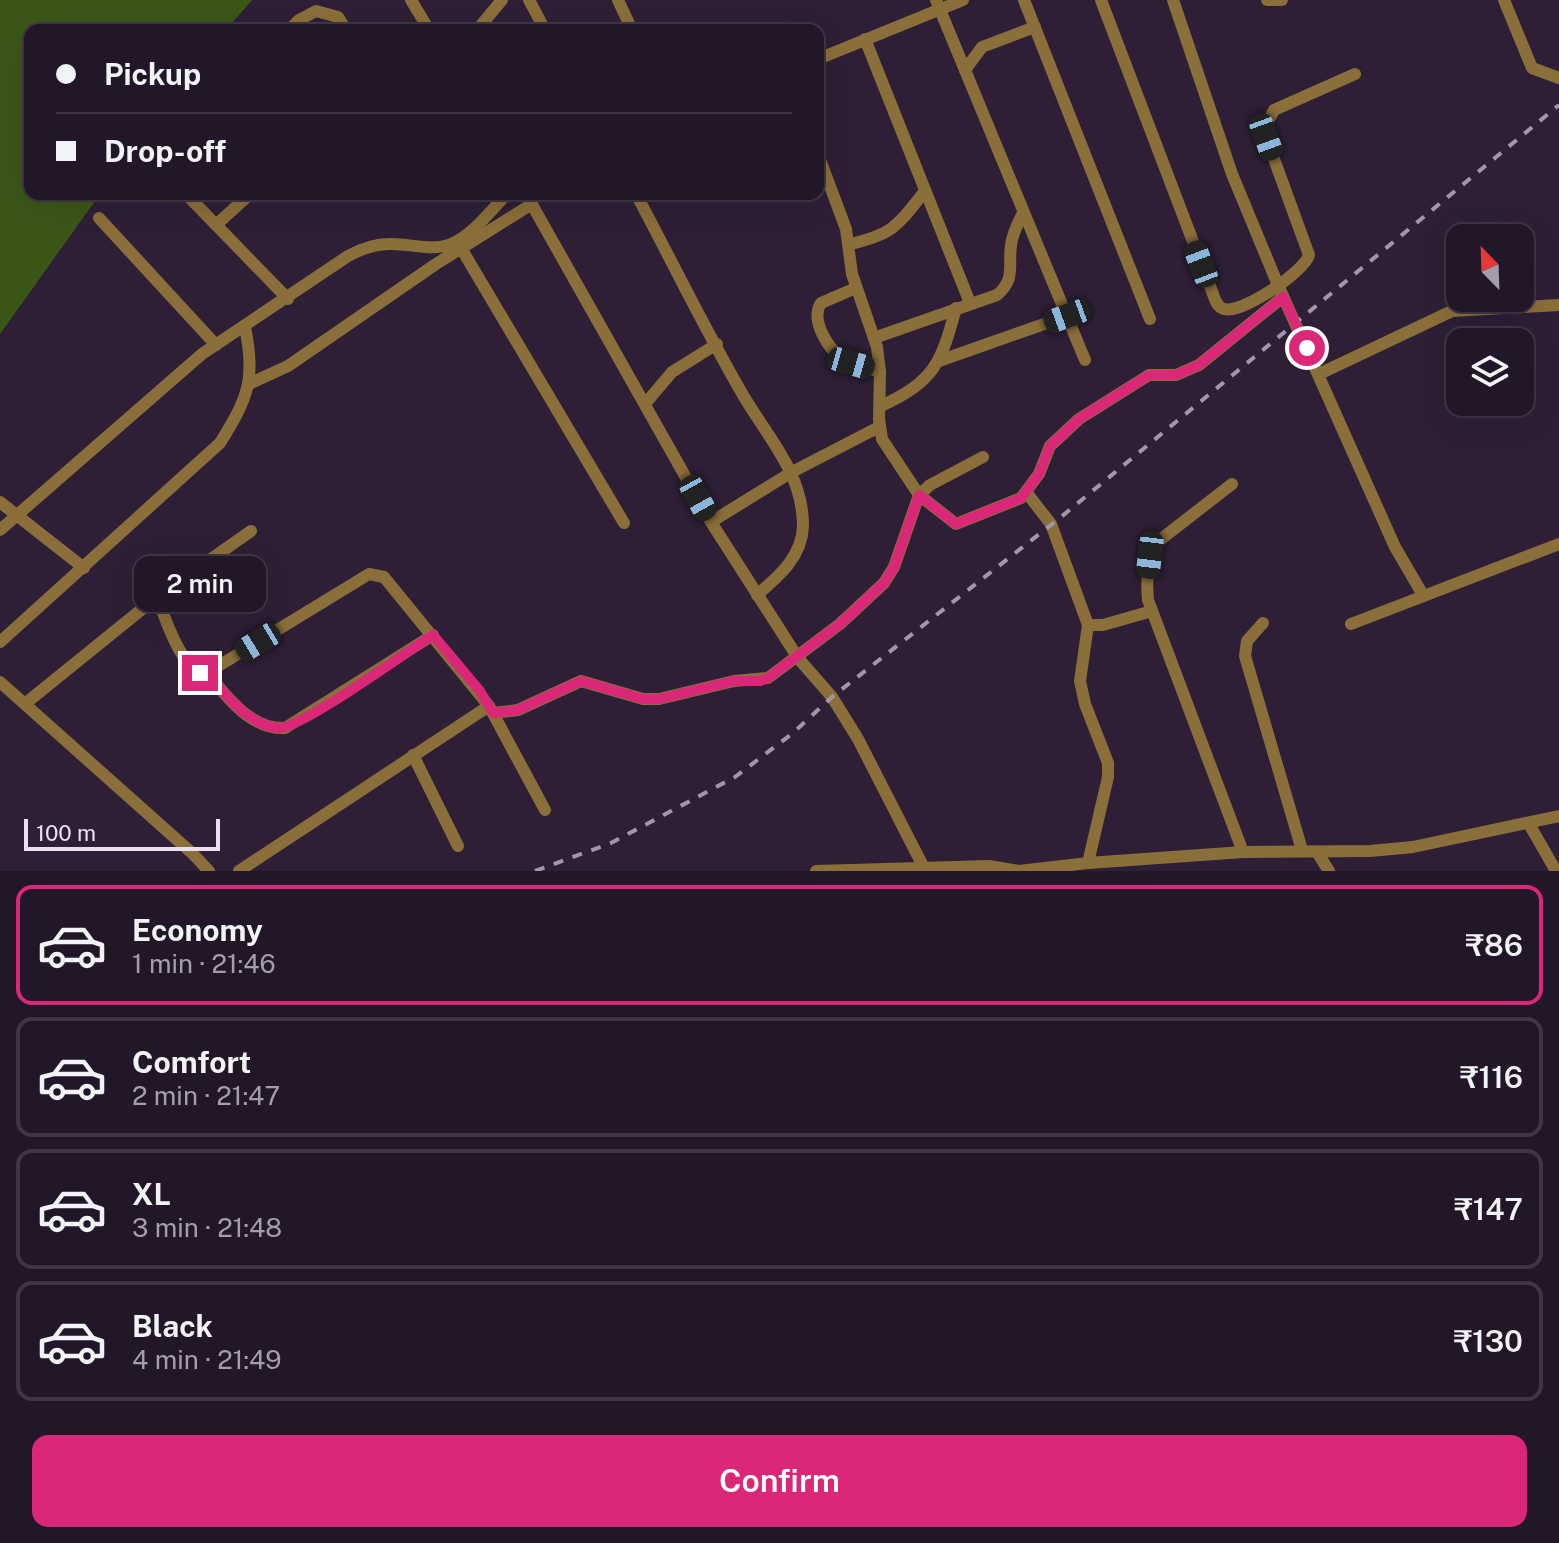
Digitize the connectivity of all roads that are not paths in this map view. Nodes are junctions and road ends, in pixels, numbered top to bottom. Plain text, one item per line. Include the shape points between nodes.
1 (411, 0) edge
2 (502, 0) edge
3 (529, 0) edge
4 (618, 0) edge
5 (963, 0) edge
6 (1024, 0) edge
7 (1101, 0) edge
8 (1173, 0) edge
9 (1267, 0) edge
10 (1282, 0) edge
11 (1504, 0) edge
12 (938, 4) edge
13 (295, 24) edge
14 (342, 24) edge
15 (423, 24) edge
16 (482, 24) edge
17 (542, 24) edge
18 (629, 24) edge
19 (1035, 27) junction
20 (865, 39) junction
21 (824, 56) edge
22 (965, 70) junction
23 (1355, 74) dead end
24 (1559, 78) edge
25 (824, 171) edge
26 (925, 191) junction
27 (192, 200) edge
28 (243, 200) edge
29 (501, 200) edge
30 (528, 200) edge
31 (530, 200) edge
32 (639, 200) edge
33 (1023, 213) junction
34 (99, 218) dead end
35 (216, 225) junction
36 (850, 244) junction
37 (461, 248) junction
38 (856, 288) junction
39 (1280, 291) junction
40 (288, 299) junction
41 (970, 303) junction
42 (1559, 305) edge
43 (956, 308) junction
44 (1067, 316) junction
45 (1150, 319) dead end
46 (245, 327) junction
47 (874, 338) junction
48 (717, 344) junction
49 (216, 345) junction
50 (1085, 360) dead end
51 (939, 361) junction
52 (880, 372) junction
53 (1319, 374) junction
54 (251, 383) junction
55 (645, 404) junction
56 (881, 406) junction
57 (879, 427) junction
58 (983, 457) dead end
59 (792, 472) junction
60 (1232, 484) dead end
61 (1026, 492) junction
62 (919, 495) junction
63 (0, 502) edge
64 (15, 514) junction
65 (711, 522) junction
66 (624, 523) dead end
67 (0, 530) edge
68 (251, 531) dead end
69 (1559, 544) edge
70 (84, 568) junction
71 (757, 595) junction
72 (1423, 595) junction
73 (157, 597) junction
74 (1152, 611) junction
75 (1263, 623) dead end
76 (1351, 624) dead end
77 (1088, 625) junction
78 (433, 635) junction
79 (0, 642) edge
80 (798, 658) junction
81 (207, 673) junction
82 (0, 682) edge
83 (26, 703) junction
84 (491, 709) junction
85 (413, 755) junction
86 (545, 810) dead end
87 (1559, 816) edge
88 (1529, 824) junction
89 (458, 846) dead end
90 (1302, 850) junction
91 (1243, 852) junction
92 (1317, 852) junction
93 (1088, 863) junction
94 (924, 868) junction
95 (208, 871) edge
96 (239, 871) edge
97 (816, 871) edge
98 (1019, 871) edge
99 (1329, 871) edge
100 (1556, 871) edge

1 - 15 street
2 - 16 street
3 - 17 street
4 - 18 street
5 - 12 street
6 - 19 street
7 - 39 street via 1219,306 1226,310
8 - 39 street via 1232,174
9 - 10 street
11 - 24 street via 1532,68
12 - 20 street
12 - 22 street
13 - 14 street via 316,11 338,17
19 - 22 street via 990,42
19 - 45 street
20 - 21 street
20 - 26 street
22 - 33 street
23 - 39 street via 1274,110 1268,118 1266,137 1309,255
25 - 36 street
26 - 36 street via 896,227 881,237
26 - 41 street
27 - 35 street
28 - 35 street
29 - 40 street via 451,244 367,247
30 - 37 street
31 - 55 street
32 - 48 street
33 - 41 street via 1011,245 1009,282 997,295
33 - 44 street
34 - 49 street
35 - 40 street
36 - 38 street
37 - 54 street via 288,366
37 - 66 street
38 - 47 street
38 - 52 street via 821,303 818,322 842,359
39 - 53 street
39 - 61 street via 1199,365 1176,375 1149,375 1079,419 1050,446
40 - 46 street
41 - 43 street
42 - 53 street via 1452,311
43 - 47 street
43 - 51 street
44 - 50 street
44 - 51 street
46 - 49 street
46 - 54 street
47 - 52 street
48 - 55 street via 672,372
48 - 59 street
49 - 64 street
51 - 56 street via 910,393
52 - 56 street
53 - 72 street via 1346,443
54 - 70 street via 220,443
55 - 65 street
56 - 57 street
57 - 59 street
57 - 62 street
58 - 62 street
59 - 65 street
59 - 71 street via 801,497 799,548
60 - 74 street via 1156,543 1147,584
61 - 62 street via 956,524
61 - 77 street via 1051,524
62 - 80 street via 884,583
63 - 64 street
64 - 67 street
64 - 70 street
65 - 71 street
68 - 73 street
69 - 72 street
70 - 79 street
71 - 80 street
72 - 76 street
73 - 81 street via 187,663 194,671
73 - 83 street
74 - 77 street
74 - 91 street
75 - 90 street via 1247,641 1245,656
77 - 93 street via 1080,681 1108,763
78 - 81 street via 285,728 256,721
78 - 81 street via 384,577 369,574
78 - 84 street
80 - 84 street via 760,681 734,681 659,699 581,681 518,710
80 - 94 street via 832,697 858,739
82 - 83 street
83 - 95 street
84 - 85 street
84 - 86 street
85 - 89 street
85 - 96 street
87 - 88 street
88 - 92 street via 1413,847
88 - 100 street
90 - 91 street
90 - 92 street
91 - 93 street
92 - 99 street
93 - 98 street
94 - 97 street
94 - 98 street via 989,866

